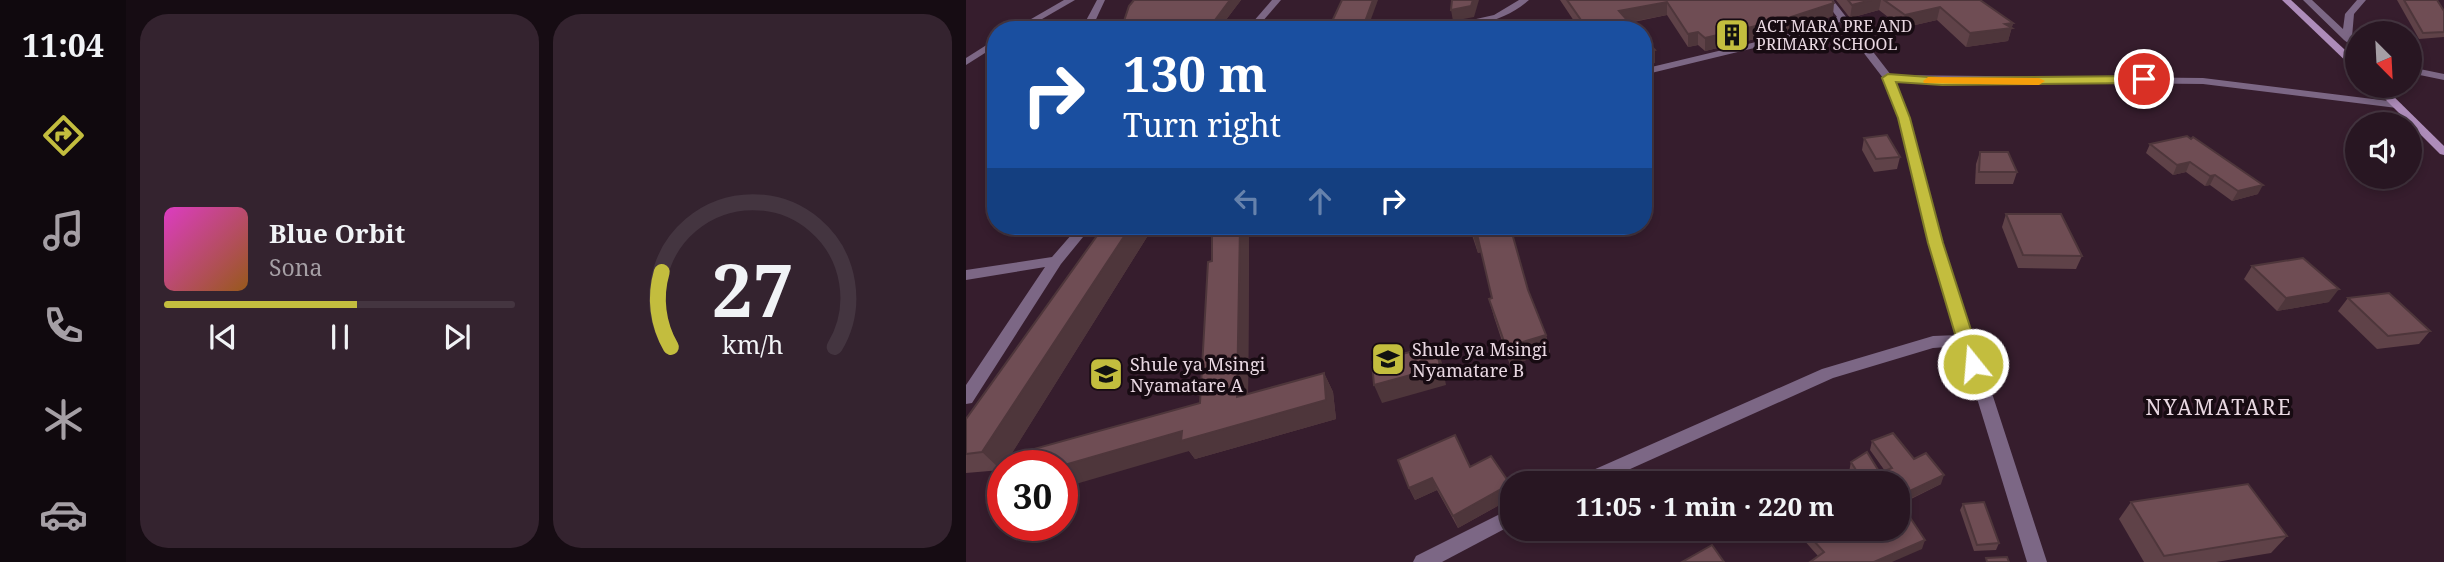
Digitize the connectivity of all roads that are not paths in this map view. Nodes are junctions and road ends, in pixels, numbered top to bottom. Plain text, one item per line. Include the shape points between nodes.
1 (1071, 0) edge
2 (1101, 0) edge
3 (1277, 0) edge
4 (1525, 0) edge
5 (1828, 0) edge
6 (2286, 0) edge
7 (2308, 0) edge
8 (2362, 0) edge
9 (1843, 18) junction
10 (1032, 21) edge
11 (1090, 21) edge
12 (1258, 21) edge
13 (1477, 21) edge
14 (2349, 21) edge
15 (2345, 36) edge
16 (987, 48) edge
17 (2345, 54) edge
18 (966, 62) edge
19 (1652, 70) edge
20 (2422, 72) edge
21 (2444, 77) edge
22 (1888, 78) junction
23 (2389, 98) edge
24 (2396, 105) junction
25 (2444, 152) edge
26 (1078, 235) edge
27 (1056, 261) junction
28 (966, 275) edge
29 (1966, 340) junction
30 (966, 398) edge
31 (1608, 471) edge
32 (1500, 522) edge
33 (1423, 562) edge
34 (2037, 562) edge

1 - 10 street
2 - 11 street
3 - 12 street
4 - 13 street via 1497,17
5 - 9 street
6 - 17 main road
7 - 15 street
8 - 14 street
9 - 19 street via 1788,37
9 - 22 street
16 - 18 street
20 - 21 street
22 - 24 street via 2177,80
22 - 29 street via 1904,118
23 - 24 main road
24 - 25 main road
26 - 27 street
27 - 28 street
27 - 30 street
29 - 31 street via 1933,342 1828,373
29 - 34 street
32 - 33 street

